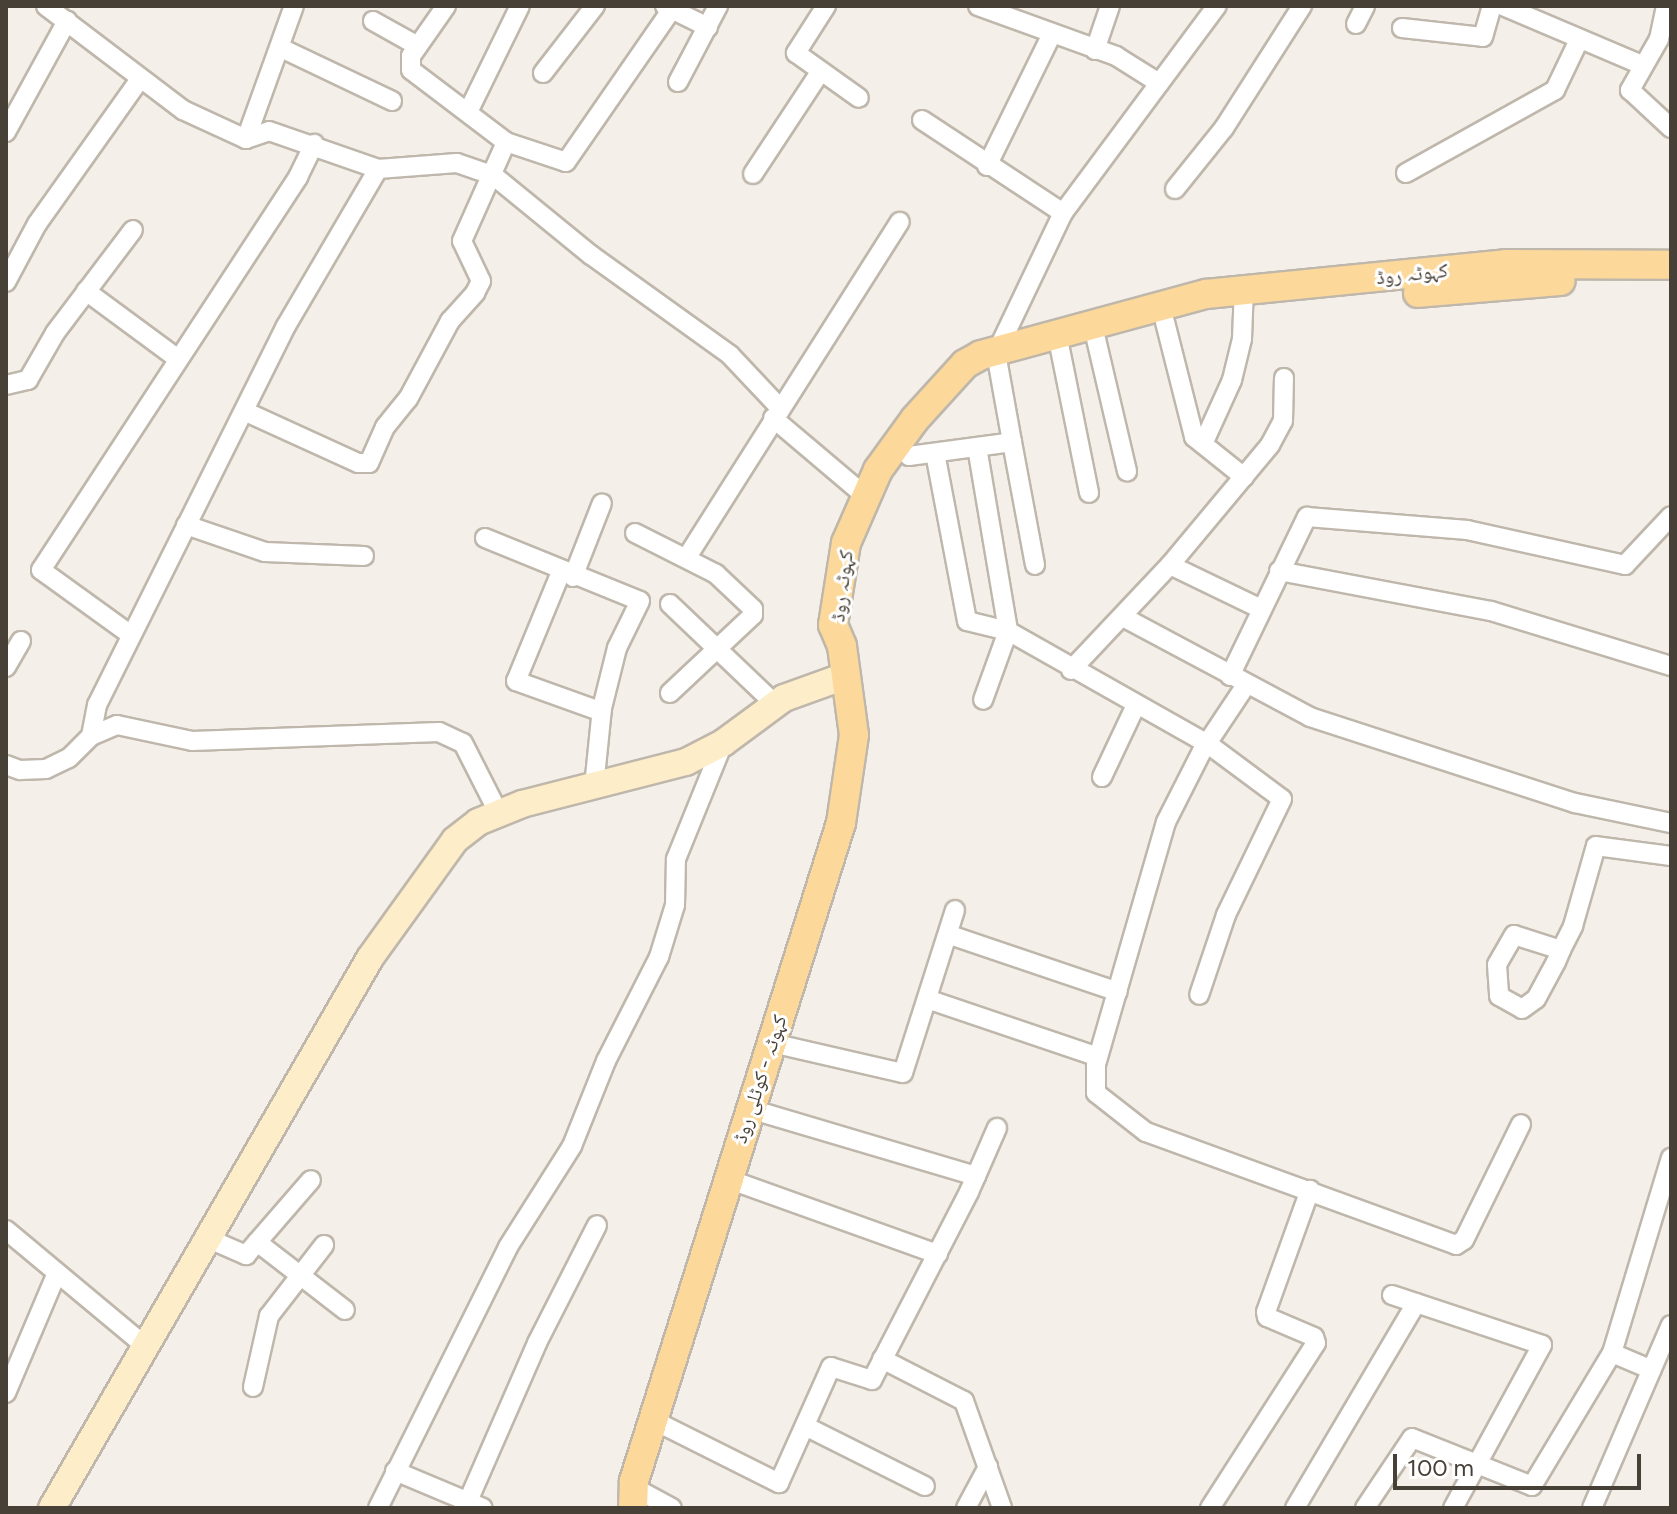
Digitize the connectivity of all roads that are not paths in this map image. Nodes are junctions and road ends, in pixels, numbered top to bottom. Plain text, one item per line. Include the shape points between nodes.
1 (46, 6) edge
2 (294, 6) edge
3 (446, 6) edge
4 (520, 6) edge
5 (595, 6) edge
6 (718, 6) edge
7 (826, 6) edge
8 (978, 6) edge
9 (1110, 6) edge
10 (1217, 6) edge
11 (1302, 6) edge
12 (1365, 6) edge
13 (1492, 6) edge
14 (1503, 6) edge
15 (1666, 6) edge
16 (668, 8) edge
17 (67, 21) junction
18 (373, 21) dead end
19 (1356, 24) dead end
20 (708, 27) junction
21 (1402, 28) dead end
22 (1051, 36) junction
23 (1579, 40) junction
24 (418, 46) junction
25 (281, 48) junction
26 (1095, 50) junction
27 (1642, 65) junction
28 (821, 71) junction
29 (543, 73) dead end
30 (140, 79) junction
31 (678, 82) dead end
32 (1159, 83) junction
33 (859, 98) dead end
34 (392, 101) dead end
35 (468, 112) junction
36 (922, 120) dead end
37 (1671, 128) edge
38 (6, 132) edge
39 (246, 139) junction
40 (506, 142) junction
41 (314, 144) junction
42 (987, 166) junction
43 (378, 169) junction
44 (1406, 173) dead end
45 (753, 174) dead end
46 (494, 176) junction
47 (1175, 189) dead end
48 (1063, 213) junction
49 (900, 222) dead end
50 (133, 230) dead end
51 (1671, 265) edge
52 (6, 282) edge
53 (1671, 282) edge
54 (86, 291) junction
55 (1245, 297) junction
56 (1165, 322) junction
57 (1096, 339) junction
58 (1059, 341) junction
59 (998, 356) junction
60 (177, 358) junction
61 (1284, 378) dead end
62 (6, 385) edge
63 (244, 411) junction
64 (777, 413) junction
65 (1012, 442) junction
66 (1203, 444) junction
67 (977, 447) junction
68 (922, 454) junction
69 (1127, 471) dead end
70 (1244, 477) junction
71 (1089, 493) dead end
72 (864, 495) junction
73 (602, 503) dead end
74 (1671, 516) edge
75 (186, 525) junction
76 (635, 533) dead end
77 (485, 538) dead end
78 (364, 556) dead end
79 (687, 557) junction
80 (1035, 565) dead end
81 (1170, 565) junction
82 (1279, 571) junction
83 (567, 574) junction
84 (670, 604) dead end
85 (1261, 609) junction
86 (1123, 617) junction
87 (1008, 631) junction
88 (131, 635) junction
89 (21, 641) dead end
90 (842, 646) junction
91 (718, 649) junction
92 (1671, 666) edge
93 (6, 667) edge
94 (1071, 670) junction
95 (845, 676) junction
96 (1238, 681) junction
97 (670, 693) dead end
98 (983, 700) dead end
99 (775, 704) junction
100 (1136, 705) junction
101 (602, 712) junction
102 (91, 736) junction
103 (723, 743) junction
104 (1208, 744) junction
105 (6, 765) edge
106 (1102, 777) dead end
107 (594, 787) junction
108 (498, 812) junction
109 (1671, 823) edge
110 (1671, 856) edge
111 (955, 910) dead end
112 (950, 935) junction
113 (1561, 950) dead end
114 (1118, 992) junction
115 (1199, 995) dead end
116 (930, 1000) junction
117 (772, 1043) junction
118 (1098, 1057) junction
119 (750, 1109) junction
120 (1521, 1124) dead end
121 (997, 1128) dead end
122 (1671, 1158) edge
123 (976, 1176) junction
124 (728, 1179) junction
125 (311, 1180) dead end
126 (1310, 1190) junction
127 (597, 1225) dead end
128 (6, 1230) edge
129 (207, 1238) junction
130 (257, 1242) junction
131 (324, 1245) dead end
132 (938, 1254) junction
133 (57, 1273) junction
134 (299, 1276) junction
135 (1392, 1295) dead end
136 (1416, 1303) junction
137 (345, 1310) dead end
138 (1671, 1325) edge
139 (145, 1346) junction
140 (1612, 1353) junction
141 (882, 1359) junction
142 (1652, 1370) junction
143 (253, 1387) dead end
144 (6, 1393) edge
145 (653, 1420) junction
146 (805, 1426) junction
147 (1480, 1465) junction
148 (988, 1467) junction
149 (395, 1471) junction
150 (925, 1486) dead end
151 (633, 1498) edge
152 (472, 1506) edge
153 (52, 1508) edge
154 (378, 1508) edge
155 (672, 1508) edge
156 (966, 1508) edge
157 (1002, 1508) edge
158 (1210, 1508) edge
159 (1295, 1508) edge
160 (1365, 1508) edge
161 (1453, 1508) edge
162 (1592, 1508) edge

1 - 17 street
2 - 25 street
3 - 24 street
4 - 35 street
5 - 29 street
6 - 20 street
7 - 28 street via 796,53
8 - 22 street
9 - 26 street
10 - 32 street
11 - 47 street via 1224,128
12 - 19 street
13 - 21 street via 1483,37
14 - 23 street
15 - 27 street via 1659,39
16 - 20 street
16 - 40 street via 566,162
17 - 30 street
17 - 38 street
18 - 24 street
20 - 31 street
22 - 26 street
22 - 42 street
23 - 27 street
23 - 44 street via 1564,81 1555,90
24 - 35 street via 408,63 411,70
25 - 34 street
25 - 39 street
26 - 32 street
27 - 37 street via 1630,90
28 - 33 street
28 - 45 street
30 - 39 street via 183,110
30 - 52 street via 37,224
32 - 48 street
35 - 40 street
36 - 42 street
39 - 41 street via 269,131
40 - 46 street
41 - 43 street
41 - 60 street via 298,177
42 - 48 street
43 - 46 street via 457,163
43 - 63 street
46 - 63 street via 462,241 481,281 450,321 369,463 358,463
46 - 64 street via 591,255 730,355
48 - 59 street
49 - 64 street
50 - 54 street
51 - 55 main road, کہوٹہ روڈ via 1506,264
53 - 55 main road, کہوٹہ روڈ via 1584,279
54 - 60 street
54 - 62 street via 28,380
55 - 56 main road, کہوٹہ روڈ
55 - 58 main road, کہوٹہ روڈ
55 - 66 street via 1232,380
56 - 57 main road, کہوٹہ روڈ
56 - 66 street via 1194,437
57 - 58 main road, کہوٹہ روڈ
57 - 69 street
58 - 59 main road, کہوٹہ روڈ
58 - 71 street
59 - 65 street
59 - 68 main road, کہوٹہ روڈ via 962,388
59 - 72 main road, کہوٹہ روڈ via 974,358 953,376 890,451
60 - 88 street via 41,570
61 - 70 street via 1283,421
63 - 75 street
64 - 72 street
64 - 79 street
65 - 67 street
65 - 80 street
66 - 70 street
67 - 68 street
67 - 87 street
68 - 87 street via 967,621
68 - 90 main road, کہوٹہ روڈ via 869,535
70 - 81 street
72 - 90 main road, کہوٹہ روڈ via 838,583 833,625
73 - 83 street
74 - 82 street via 1625,565 1467,530 1314,514 1301,523
75 - 78 street via 265,552
75 - 88 street
76 - 79 street
77 - 83 street
79 - 91 street via 716,574 753,609
81 - 85 street
81 - 86 street
82 - 85 street
82 - 92 street via 1491,611
83 - 101 street via 640,601 617,648
83 - 101 street via 516,681
84 - 91 street
85 - 96 street
86 - 94 street
86 - 96 street
87 - 94 street
87 - 98 street
88 - 102 street via 97,705
89 - 93 street
90 - 95 main road, کہوٹہ - کوٹلی روڈ
91 - 97 street
91 - 99 street
94 - 100 street
95 - 99 main road
95 - 117 main road, کہوٹہ - کوٹلی روڈ via 854,735 848,792
96 - 104 street
96 - 109 street via 1310,717 1609,812
99 - 103 main road
100 - 104 street
100 - 106 street
101 - 107 street
102 - 105 street via 69,758 46,769
102 - 108 street via 117,725 192,741 452,734 463,743
103 - 107 main road via 667,769
103 - 149 street via 676,859 675,905 659,957 606,1061 572,1146 508,1247
104 - 114 street via 1163,831
104 - 115 street via 1282,799 1226,915
107 - 108 main road
108 - 129 main road via 455,840 436,861 370,958
110 - 113 street via 1596,846
111 - 112 street
112 - 114 street
112 - 116 street
114 - 118 street
116 - 117 street via 899,1076
116 - 118 street
117 - 119 main road, کہوٹہ - کوٹلی روڈ
118 - 126 street via 1096,1093 1146,1132
119 - 123 street
119 - 124 main road, کہوٹہ - کوٹلی روڈ
120 - 126 street via 1461,1244
121 - 123 street
122 - 140 street
123 - 132 street
124 - 132 street
124 - 145 main road, کہوٹہ - کوٹلی روڈ
125 - 130 street
126 - 158 street via 1266,1312 1314,1337 1316,1343
127 - 152 street via 537,1343
128 - 133 street
129 - 130 street via 246,1255
129 - 139 main road
130 - 134 street
131 - 134 street
132 - 141 street
133 - 139 street
133 - 144 street
134 - 137 street
134 - 143 street via 269,1316
135 - 136 street
136 - 147 street via 1542,1345
136 - 159 street
138 - 142 street
139 - 153 main road
140 - 142 street
140 - 147 street via 1532,1486
141 - 146 street via 872,1380 831,1367
141 - 148 street via 964,1401
142 - 162 street
145 - 146 street via 779,1483
145 - 151 main road, کہوٹہ - کوٹلی روڈ
146 - 150 street
147 - 160 street via 1412,1438
147 - 161 street
148 - 156 street
148 - 157 street
149 - 152 street
149 - 154 street
151 - 155 street

